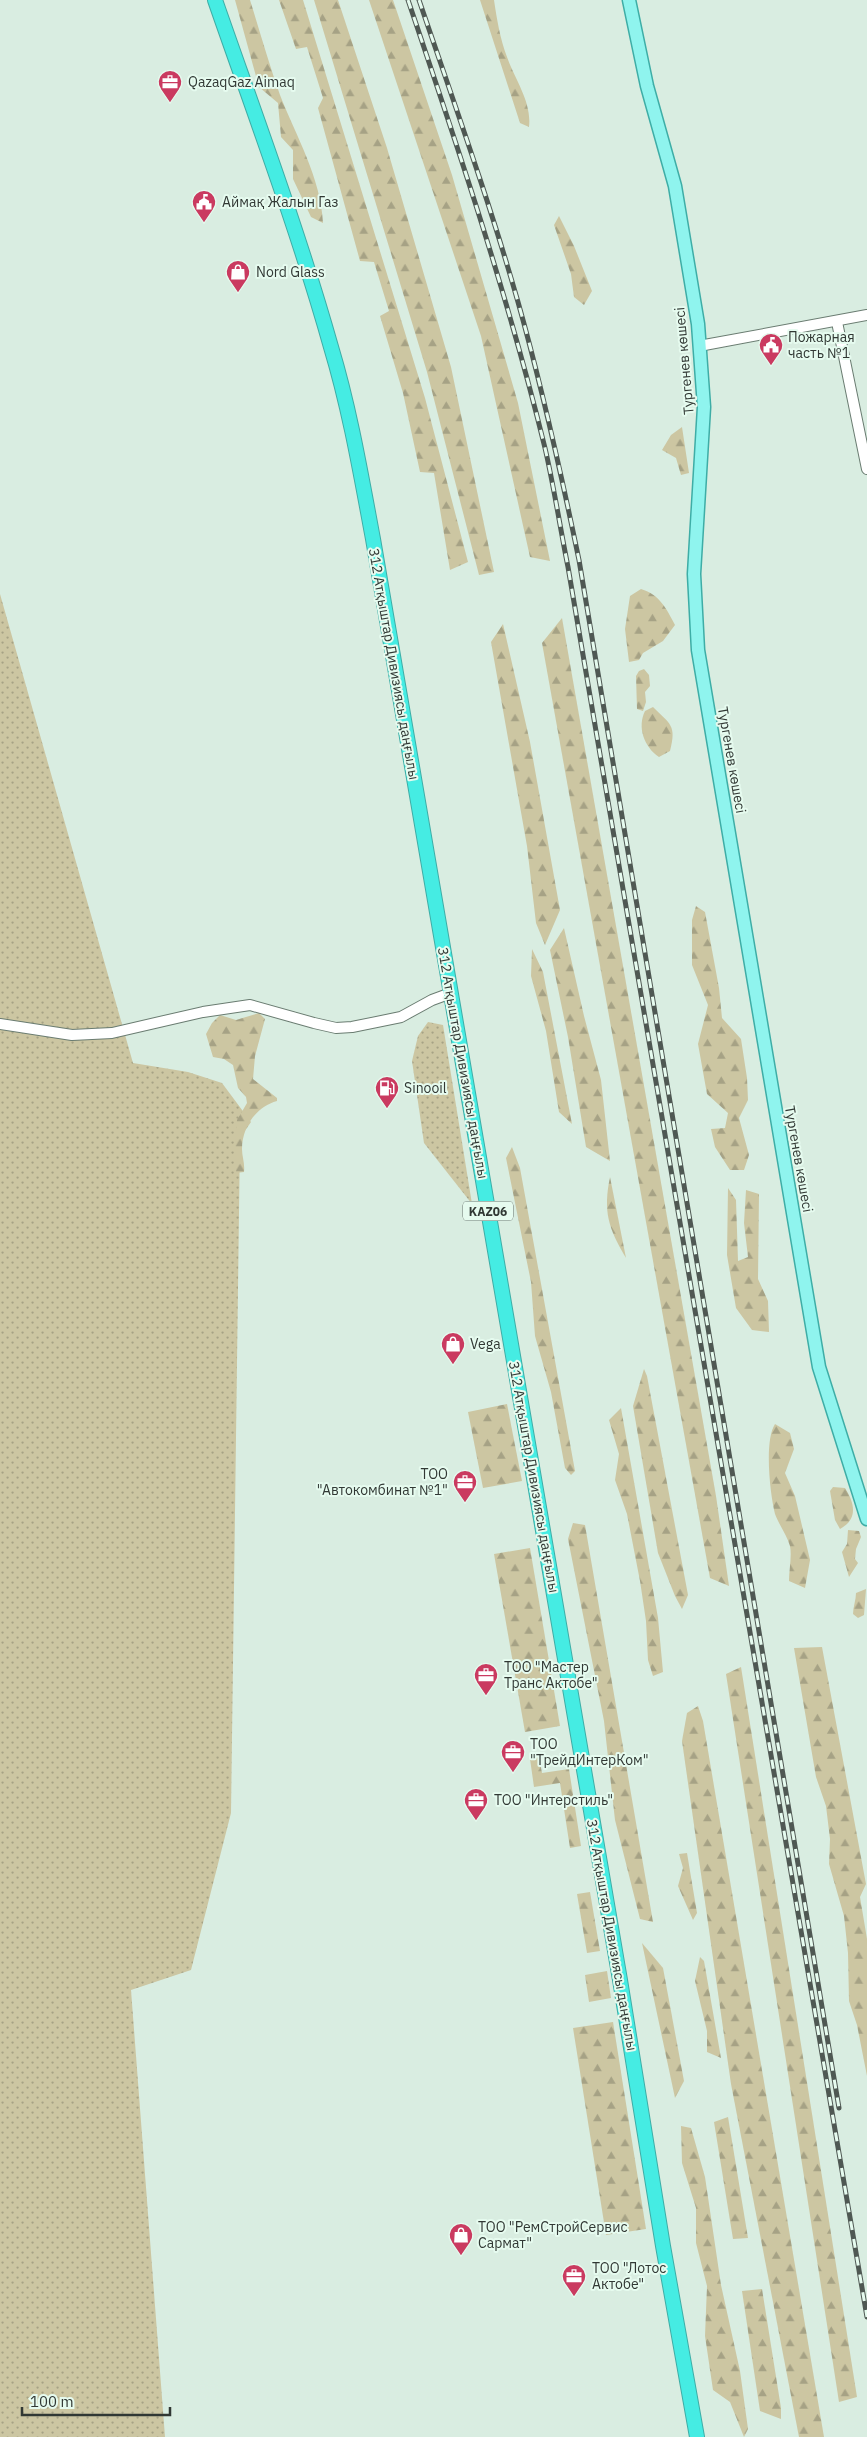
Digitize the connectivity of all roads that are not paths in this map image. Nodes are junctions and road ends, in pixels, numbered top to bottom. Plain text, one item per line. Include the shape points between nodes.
1 (215, 0) edge
2 (629, 0) edge
3 (867, 315) edge
4 (837, 322) junction
5 (700, 346) junction
6 (867, 469) edge
7 (451, 994) junction
8 (0, 1024) edge
9 (867, 1519) edge
10 (698, 2437) edge

1 - 7 highway, 312 Атқыштар Дивизиясы даңғылы / KАZ06 via 304,254 355,445
2 - 5 main road, Тургенев көшесі via 647,86 675,186
3 - 4 street
4 - 5 street
4 - 6 street
5 - 9 main road, Тургенев көшесі via 704,407 694,574 698,650 819,1367
7 - 8 street via 401,1017 352,1027 336,1028 250,1005 112,1033 72,1034
7 - 10 highway, 312 Атқыштар Дивизиясы даңғылы / KАZ06

